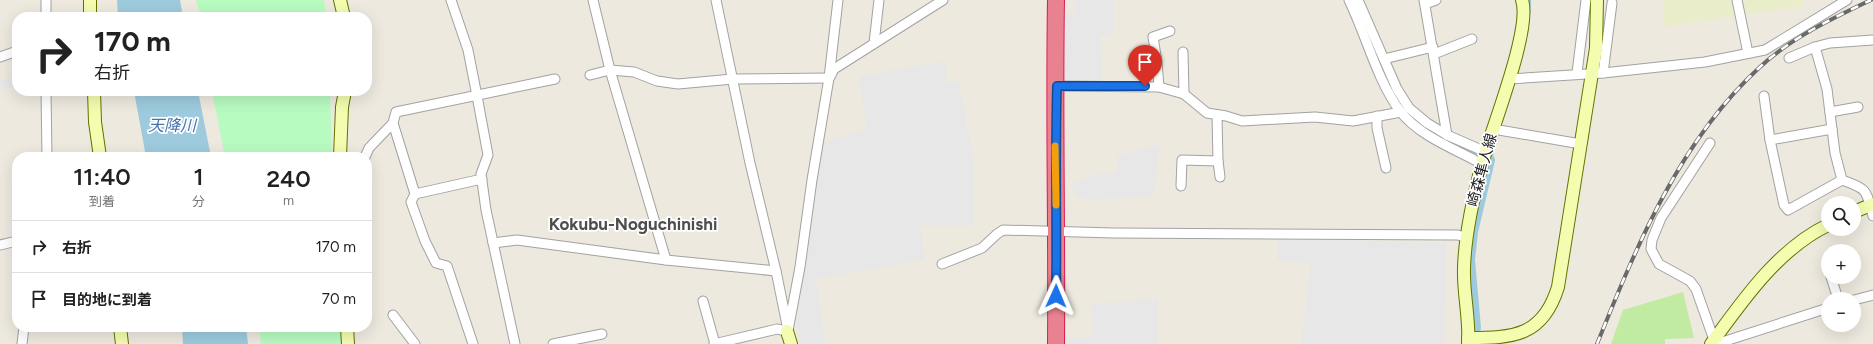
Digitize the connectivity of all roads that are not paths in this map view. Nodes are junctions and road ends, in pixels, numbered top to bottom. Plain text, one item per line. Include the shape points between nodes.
1 (46, 0) edge
2 (90, 0) edge
3 (340, 0) edge
4 (451, 0) edge
5 (593, 0) edge
6 (716, 0) edge
7 (838, 0) edge
8 (879, 0) edge
9 (943, 0) edge
10 (1056, 0) edge
11 (1349, 0) edge
12 (1358, 0) edge
13 (1436, 0) edge
14 (1522, 0) edge
15 (1738, 0) edge
16 (1847, 0) edge
17 (1594, 1) edge
18 (1425, 2) edge
19 (1613, 2) edge
20 (930, 4) edge
21 (46, 12) edge
22 (90, 12) edge
23 (343, 12) edge
24 (1170, 31) dead end
25 (1472, 39) dead end
26 (1873, 40) edge
27 (874, 43) junction
28 (1815, 47) junction
29 (1434, 51) junction
30 (1183, 52) dead end
31 (12, 53) edge
32 (1748, 53) junction
33 (0, 57) edge
34 (1789, 58) dead end
35 (1384, 59) junction
36 (610, 70) junction
37 (1597, 72) junction
38 (1577, 73) junction
39 (590, 75) dead end
40 (830, 78) junction
41 (1509, 78) junction
42 (556, 79) dead end
43 (733, 79) junction
44 (1057, 86) junction
45 (1159, 87) junction
46 (1184, 94) junction
47 (46, 96) edge
48 (94, 96) edge
49 (344, 96) edge
50 (477, 96) junction
51 (1764, 96) dead end
52 (1858, 107) dead end
53 (1401, 112) junction
54 (1830, 112) junction
55 (1217, 115) junction
56 (1377, 116) junction
57 (393, 123) junction
58 (1493, 129) junction
59 (1832, 129) junction
60 (1447, 136) junction
61 (1770, 140) junction
62 (1710, 143) dead end
63 (1581, 144) junction
64 (47, 152) edge
65 (99, 152) edge
66 (340, 152) edge
67 (367, 152) edge
68 (1486, 152) junction
69 (1218, 161) junction
70 (1482, 164) junction
71 (1386, 168) dead end
72 (1220, 177) dead end
73 (482, 179) junction
74 (1842, 180) junction
75 (1181, 186) dead end
76 (415, 194) junction
77 (1872, 208) edge
78 (1861, 210) edge
79 (1821, 228) edge
80 (1057, 232) junction
81 (1467, 238) junction
82 (12, 242) edge
83 (493, 243) junction
84 (0, 245) edge
85 (666, 260) junction
86 (942, 264) dead end
87 (776, 271) junction
88 (1873, 294) edge
89 (1861, 298) edge
90 (703, 301) dead end
91 (1821, 310) edge
92 (393, 315) dead end
93 (788, 331) junction
94 (23, 332) edge
95 (121, 332) edge
96 (347, 332) edge
97 (602, 334) dead end
98 (1468, 341) edge
99 (1713, 343) edge
100 (22, 344) edge
101 (122, 344) edge
102 (348, 344) edge
103 (415, 344) edge
104 (473, 344) edge
105 (515, 344) edge
106 (553, 344) edge
107 (715, 344) edge
108 (785, 344) edge
109 (791, 344) edge
110 (1056, 344) edge

1 - 21 street
2 - 22 street
3 - 23 street
4 - 50 street via 468,50
5 - 36 street
6 - 43 street
7 - 40 street
8 - 27 street
9 - 20 street
10 - 44 highway
11 - 53 street via 1387,89
12 - 35 street
13 - 18 street
14 - 41 street, 崎森隼人線 via 1522,28
15 - 32 street
16 - 32 street via 1765,50
17 - 19 street
17 - 37 street
17 - 38 street
18 - 29 street
19 - 37 street
20 - 27 street
24 - 45 street via 1152,37
25 - 29 street
26 - 28 street via 1830,43
27 - 40 street via 834,69
28 - 34 street
28 - 54 street via 1827,89
29 - 35 street
29 - 60 street
30 - 46 street
31 - 33 street
32 - 37 street via 1705,62
35 - 60 street via 1397,89 1409,108
36 - 39 street
36 - 43 street via 634,72 657,81 678,84
36 - 85 street
37 - 38 street
37 - 63 street
38 - 41 street
40 - 43 street
40 - 93 street
41 - 58 street, 崎森隼人線
42 - 50 street
43 - 87 street
44 - 45 street
44 - 80 highway
45 - 46 street
46 - 55 street via 1207,113
47 - 64 street
48 - 65 street
49 - 66 street
50 - 57 street via 396,112
50 - 73 street via 488,155 481,174
51 - 61 street
52 - 54 street
53 - 56 street
53 - 70 street via 1422,130
54 - 59 street
55 - 56 street via 1242,122 1315,117 1346,121
55 - 69 street
56 - 71 street via 1377,128
57 - 67 street
57 - 76 street
58 - 63 street
58 - 68 street, 崎森隼人線
59 - 61 street
59 - 74 street
60 - 68 street
61 - 74 street via 1784,205 1788,210
62 - 99 street via 1661,218 1651,249 1659,264 1690,281 1696,289
63 - 98 street via 1558,287 1546,315 1534,327 1522,333 1502,338
68 - 70 street, 崎森隼人線
69 - 72 street
69 - 75 street via 1182,160
70 - 81 street, 崎森隼人線
73 - 76 street
73 - 83 street
74 - 77 street via 1860,186
76 - 104 street via 411,202 425,241 436,263 447,266
77 - 78 street
79 - 99 street via 1788,252 1757,284
80 - 81 street via 1458,235
80 - 86 street via 1003,230 982,248
80 - 110 highway
81 - 98 street, 崎森隼人線 via 1464,268
82 - 84 street
83 - 85 street via 517,240
83 - 105 street
85 - 87 street
87 - 93 street
88 - 89 street
90 - 107 street
91 - 99 street
92 - 103 street
93 - 107 street via 777,329
93 - 108 street
93 - 109 street
94 - 100 street
95 - 101 street
96 - 102 street
97 - 106 street

